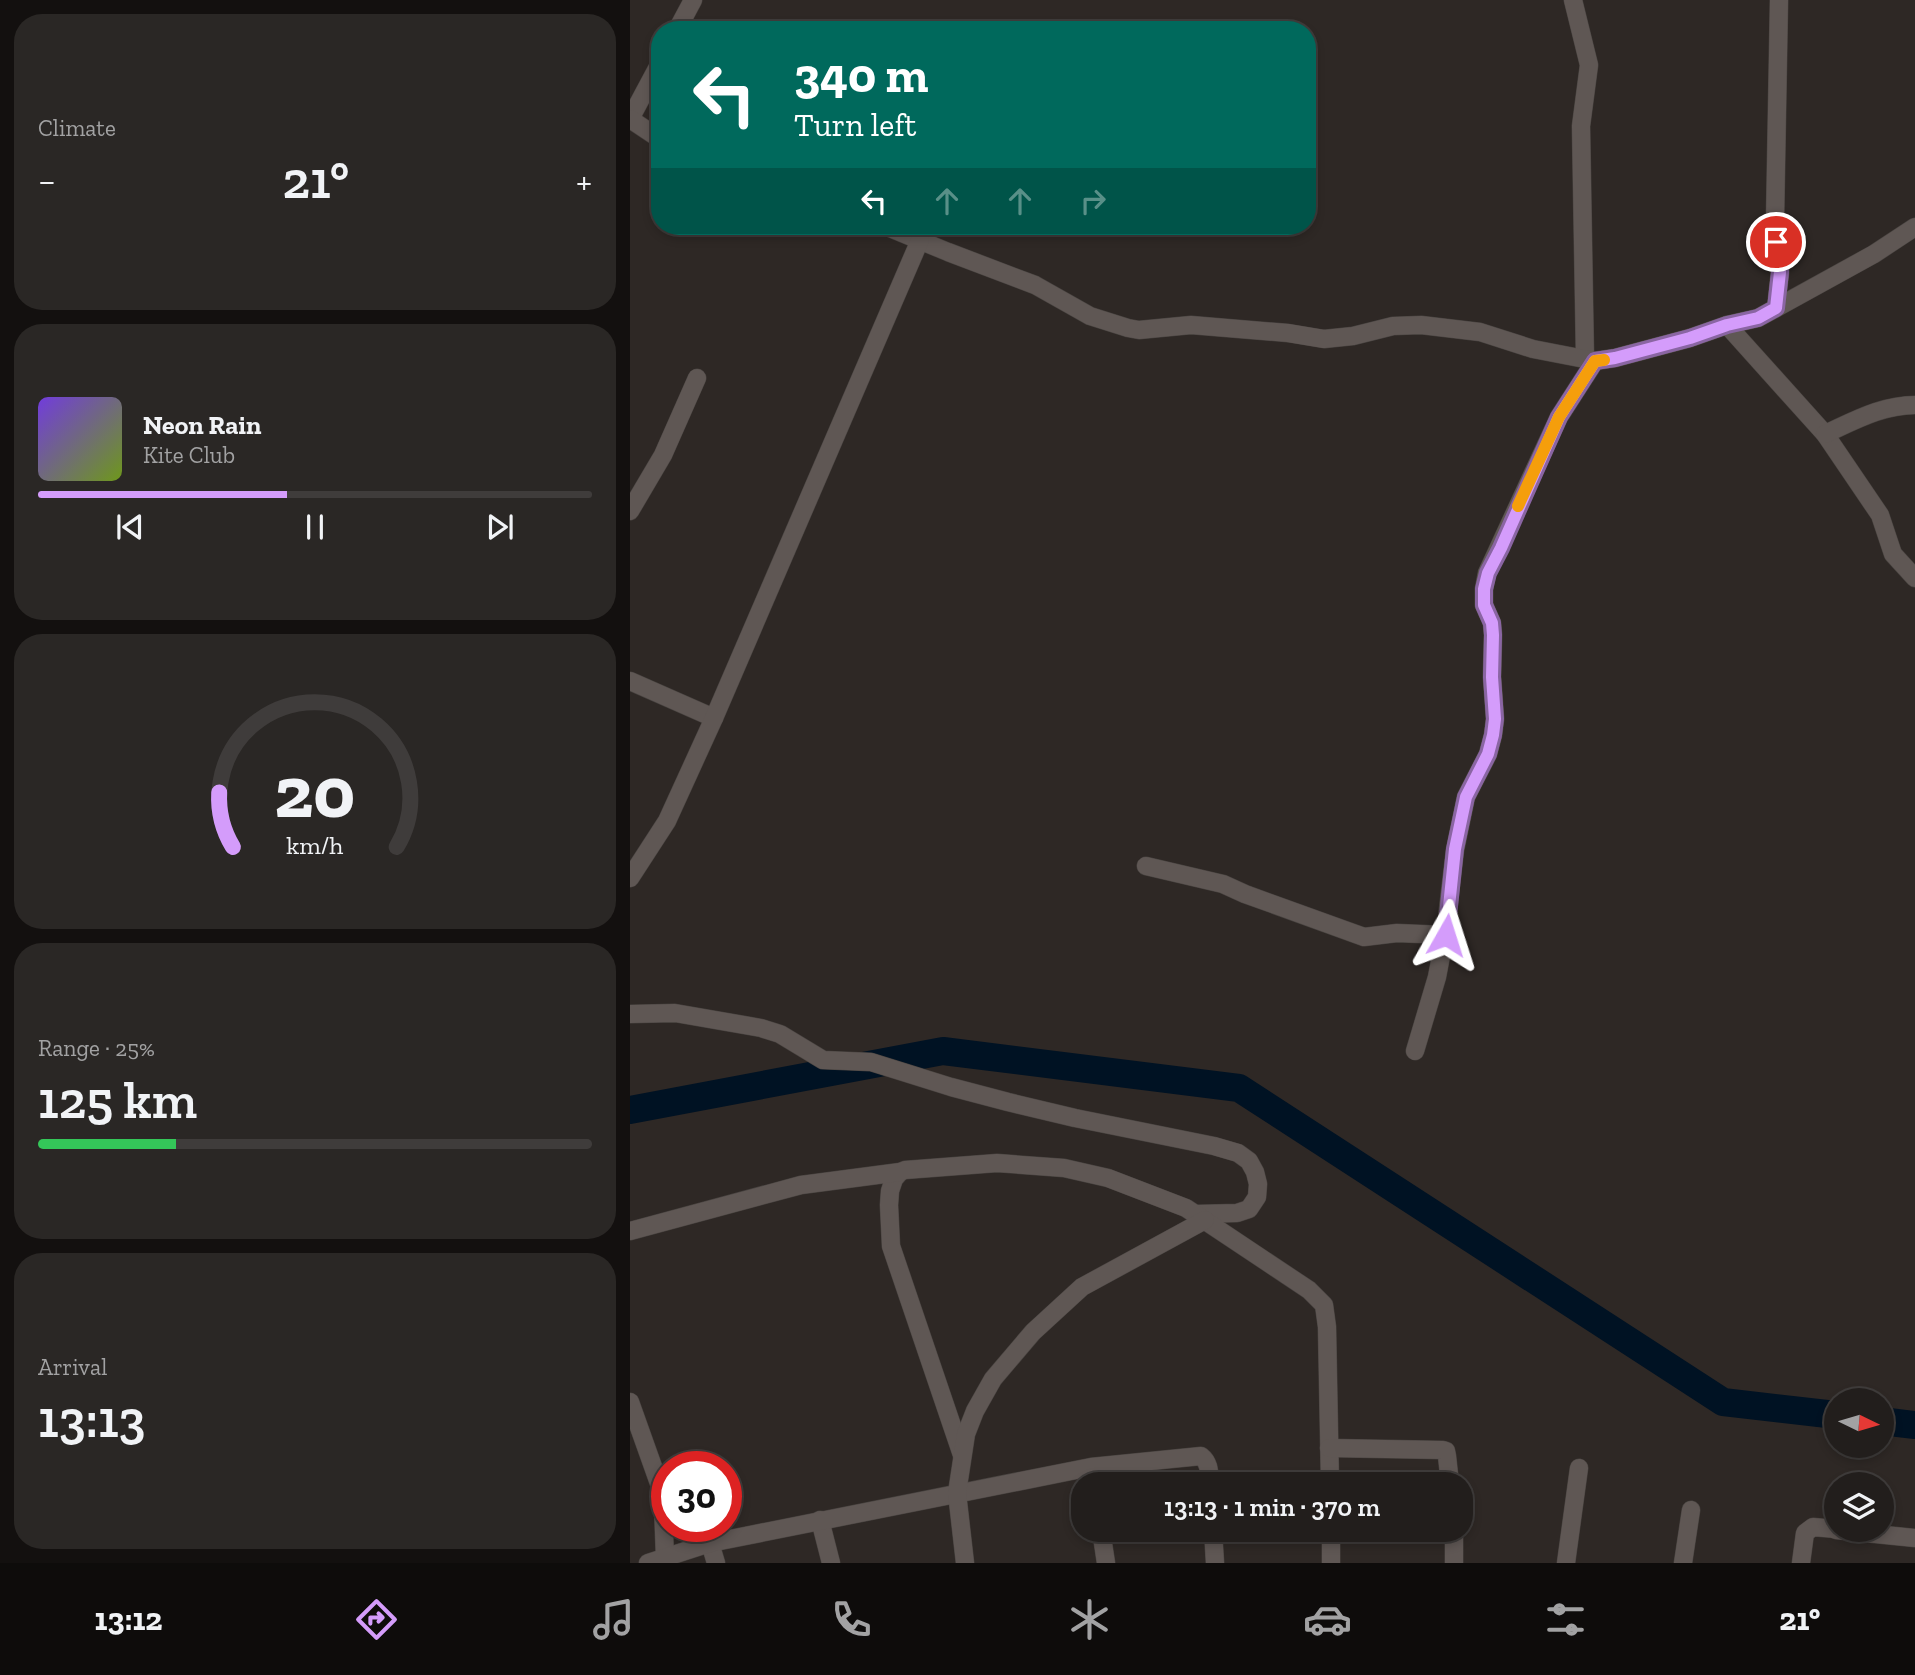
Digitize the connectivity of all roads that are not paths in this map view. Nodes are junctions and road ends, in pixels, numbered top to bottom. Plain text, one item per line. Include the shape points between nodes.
1 (693, 0) edge
2 (1573, 0) edge
3 (1779, 0) edge
4 (682, 21) edge
5 (651, 80) edge
6 (630, 119) edge
7 (651, 133) edge
8 (1915, 227) edge
9 (908, 235) edge
10 (920, 240) junction
11 (1776, 308) junction
12 (1727, 325) junction
13 (1590, 360) junction
14 (697, 378) dead end
15 (1915, 405) edge
16 (1825, 434) junction
17 (630, 511) edge
18 (1915, 578) edge
19 (630, 681) edge
20 (714, 718) junction
21 (1146, 866) dead end
22 (630, 878) edge
23 (1446, 935) junction
24 (630, 1013) edge
25 (1415, 1051) dead end
26 (900, 1172) junction
27 (1200, 1217) junction
28 (630, 1231) edge
29 (630, 1402) edge
30 (1329, 1448) junction
31 (963, 1458) junction
32 (1579, 1468) dead end
33 (1114, 1472) edge
34 (1209, 1472) edge
35 (1330, 1472) edge
36 (1449, 1472) edge
37 (1071, 1479) edge
38 (957, 1493) junction
39 (1691, 1510) dead end
40 (820, 1520) junction
41 (1824, 1528) edge
42 (1894, 1536) edge
43 (1915, 1538) edge
44 (1103, 1542) edge
45 (1214, 1542) edge
46 (1331, 1542) edge
47 (1454, 1542) edge
48 (710, 1544) junction
49 (656, 1560) edge
50 (716, 1563) edge
51 (831, 1563) edge
52 (965, 1563) edge
53 (1106, 1563) edge
54 (1216, 1563) edge
55 (1331, 1563) edge
56 (1454, 1563) edge
57 (1566, 1563) edge
58 (1683, 1563) edge
59 (1801, 1563) edge

1 - 4 street
2 - 13 street via 1589,65 1581,126
3 - 11 street via 1775,221 1780,272
5 - 6 street
6 - 7 street
8 - 11 street
9 - 10 street
10 - 13 street via 1035,285 1090,316 1139,330 1191,325 1324,339 1394,326 1432,326 1479,332
10 - 20 street
11 - 12 street via 1758,318
12 - 13 street via 1615,358
12 - 16 street
13 - 23 street via 1488,573 1484,605 1492,623 1495,719 1488,754 1466,797
14 - 17 street via 663,455
15 - 16 street via 1896,405
16 - 18 street via 1880,515 1893,554
19 - 20 street
20 - 22 street via 667,821
21 - 23 street via 1223,884 1364,937
23 - 25 street
24 - 27 street via 675,1013 761,1027 823,1060 871,1062 1048,1112 1238,1153 1255,1172 1257,1197 1249,1209
26 - 27 street via 997,1163 1064,1168 1108,1178
26 - 28 street via 801,1185
26 - 31 street via 890,1191 891,1246
27 - 30 street via 1309,1290 1324,1305
27 - 31 street via 1082,1287 1033,1332 993,1379 975,1410
29 - 49 street via 663,1506
30 - 35 street
30 - 36 street via 1443,1450
31 - 38 street
32 - 57 street
33 - 34 street via 1201,1456
37 - 38 street
38 - 40 street
38 - 52 street
39 - 58 street
40 - 48 street
40 - 51 street
41 - 59 street via 1812,1527 1805,1533
42 - 43 street
44 - 53 street
45 - 54 street
46 - 55 street
47 - 56 street
48 - 49 street
48 - 50 street

